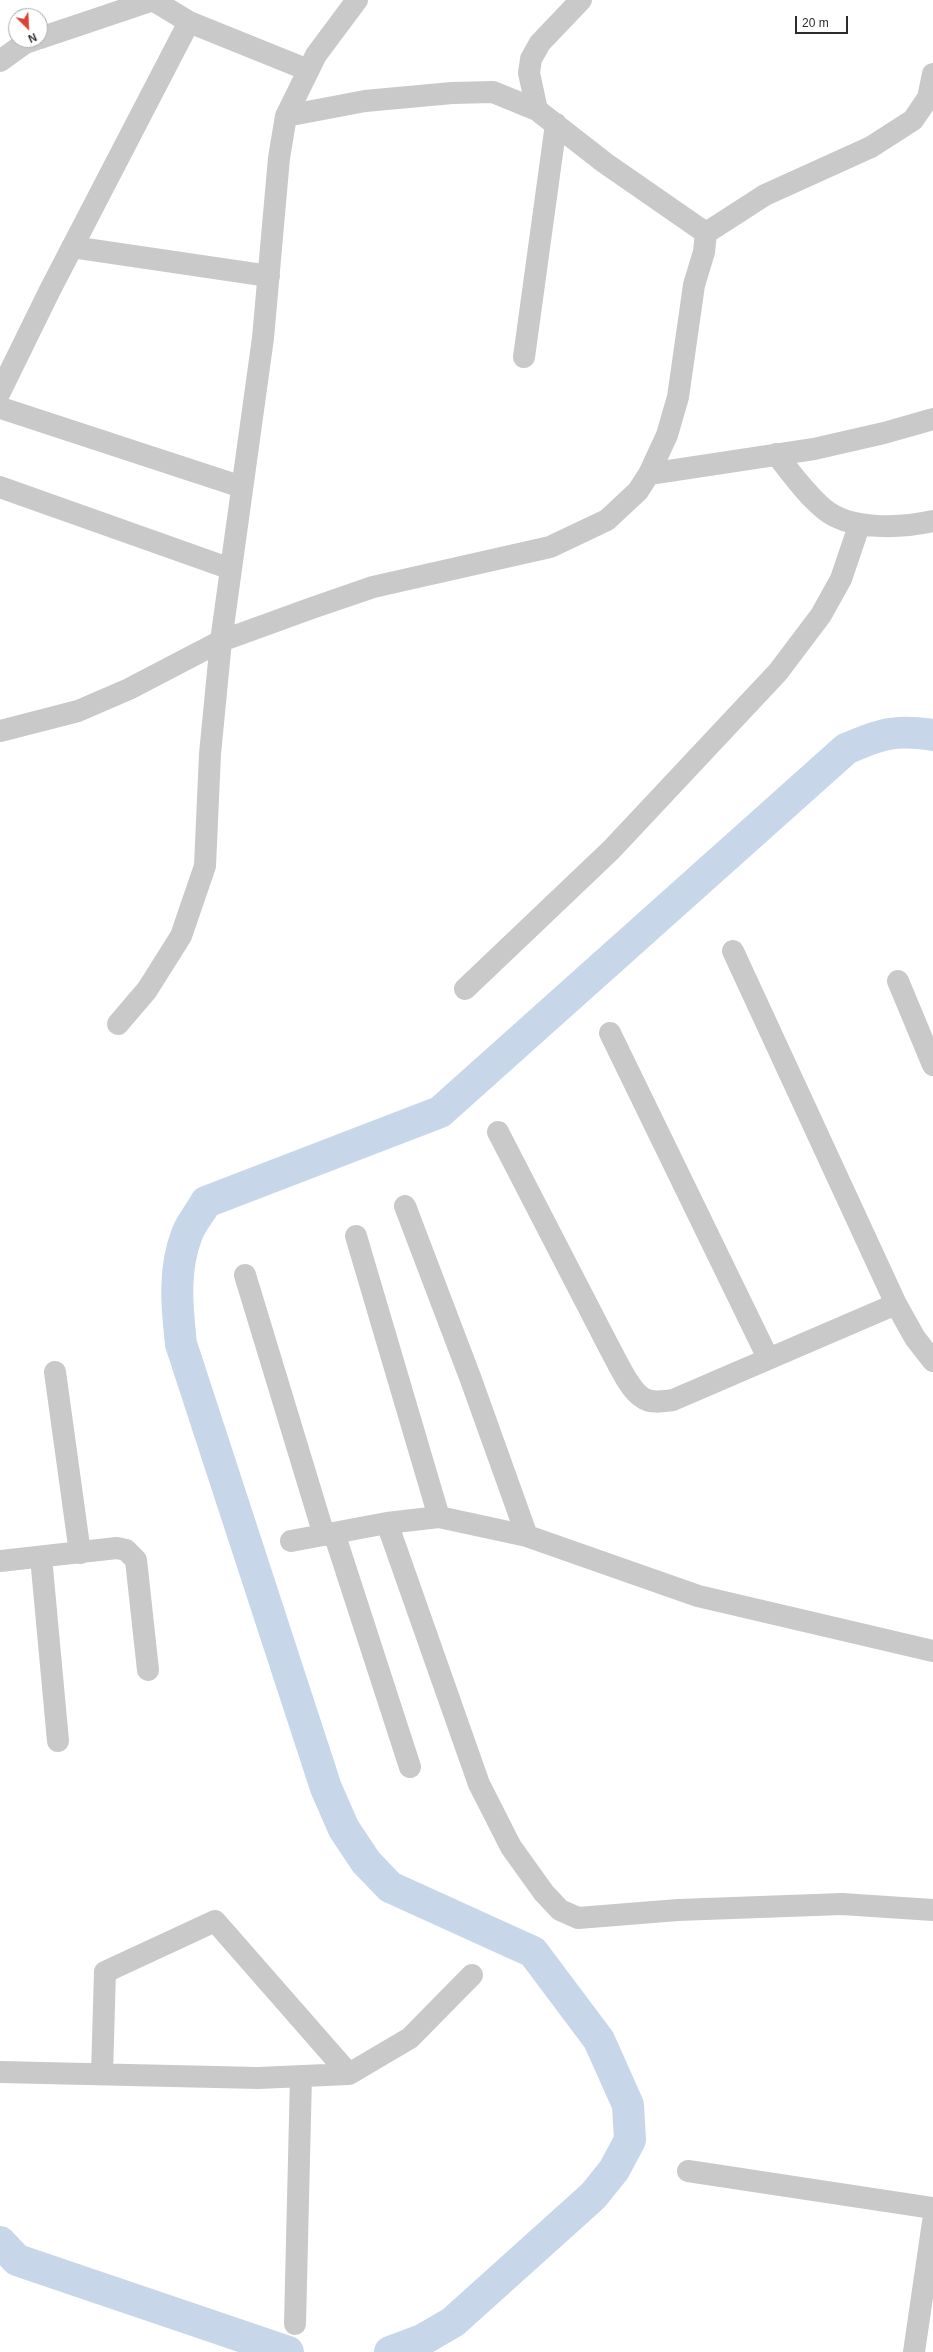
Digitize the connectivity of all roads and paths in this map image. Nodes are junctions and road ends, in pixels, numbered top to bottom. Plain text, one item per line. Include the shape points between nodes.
1 (153, 0) edge
2 (357, 0) edge
3 (581, 0) edge
4 (189, 22) junction
5 (48, 35) edge
6 (18, 48) edge
7 (0, 61) edge
8 (308, 70) junction
9 (933, 74) edge
10 (931, 100) edge
11 (537, 110) junction
12 (286, 116) junction
13 (556, 124) junction
14 (706, 233) junction
15 (72, 247) junction
16 (269, 276) junction
17 (524, 357) dead end
18 (1, 400) edge
19 (933, 419) edge
20 (776, 454) junction
21 (648, 474) junction
22 (0, 487) edge
23 (242, 487) junction
24 (933, 521) edge
25 (859, 526) junction
26 (231, 568) junction
27 (221, 641) junction
28 (0, 731) edge
29 (733, 951) dead end
30 (898, 981) dead end
31 (465, 989) dead end
32 (118, 1024) dead end
33 (610, 1033) dead end
34 (933, 1065) edge
35 (498, 1132) dead end
36 (405, 1206) dead end
37 (356, 1236) dead end
38 (245, 1275) dead end
39 (896, 1304) junction
40 (768, 1358) junction
41 (933, 1361) edge
42 (55, 1372) dead end
43 (439, 1517) junction
44 (387, 1523) junction
45 (329, 1534) junction
46 (527, 1536) junction
47 (291, 1541) dead end
48 (80, 1552) junction
49 (41, 1556) junction
50 (0, 1561) edge
51 (933, 1651) edge
52 (148, 1670) dead end
53 (58, 1741) dead end
54 (410, 1767) dead end
55 (933, 1910) edge
56 (472, 1975) dead end
57 (0, 2072) edge
58 (102, 2074) junction
59 (349, 2074) junction
60 (301, 2076) junction
61 (688, 2171) dead end
62 (933, 2208) edge
63 (933, 2222) edge
64 (296, 2324) dead end
65 (914, 2352) edge

1 - 4 street
1 - 5 street
2 - 8 street
3 - 11 street via 540,43 531,59 529,73
4 - 8 street
4 - 15 street
6 - 7 street
8 - 12 street
9 - 10 street
10 - 14 street via 913,120 871,146 765,195
11 - 12 street via 493,92 365,101
11 - 13 street
12 - 16 street via 278,158
13 - 14 street via 604,163
13 - 17 street
14 - 21 street via 704,252 694,285 678,397 667,434
15 - 16 street
15 - 18 street
16 - 23 street
18 - 23 street
19 - 20 street via 814,449
20 - 21 street
20 - 25 street via 825,510
21 - 27 street via 638,491 607,520 550,547 373,587
22 - 26 street
23 - 26 street
24 - 25 street via 915,525
25 - 31 street via 841,579 821,615 778,672 611,850
26 - 27 street
27 - 28 street via 129,688 78,710
27 - 32 street via 210,754 205,866 181,936 147,990
29 - 39 street
30 - 34 street
33 - 40 street
35 - 40 street via 616,1361 628,1382 642,1398 654,1402 673,1400
36 - 46 street
37 - 43 street
38 - 45 street
39 - 40 street
39 - 41 street via 914,1338
42 - 48 street
43 - 44 street
43 - 46 street
44 - 45 street
44 - 55 street via 479,1784 511,1847 544,1893 560,1910 578,1918 678,1910 842,1904
45 - 47 street
45 - 54 street
46 - 51 street via 698,1596
48 - 49 street
48 - 52 street via 117,1548 126,1550 136,1560
49 - 50 street
49 - 53 street
56 - 59 street via 410,2038
57 - 58 street
58 - 59 street via 105,1972 215,1922
58 - 60 street via 258,2078
59 - 60 street
60 - 64 street
61 - 62 street
63 - 65 street

